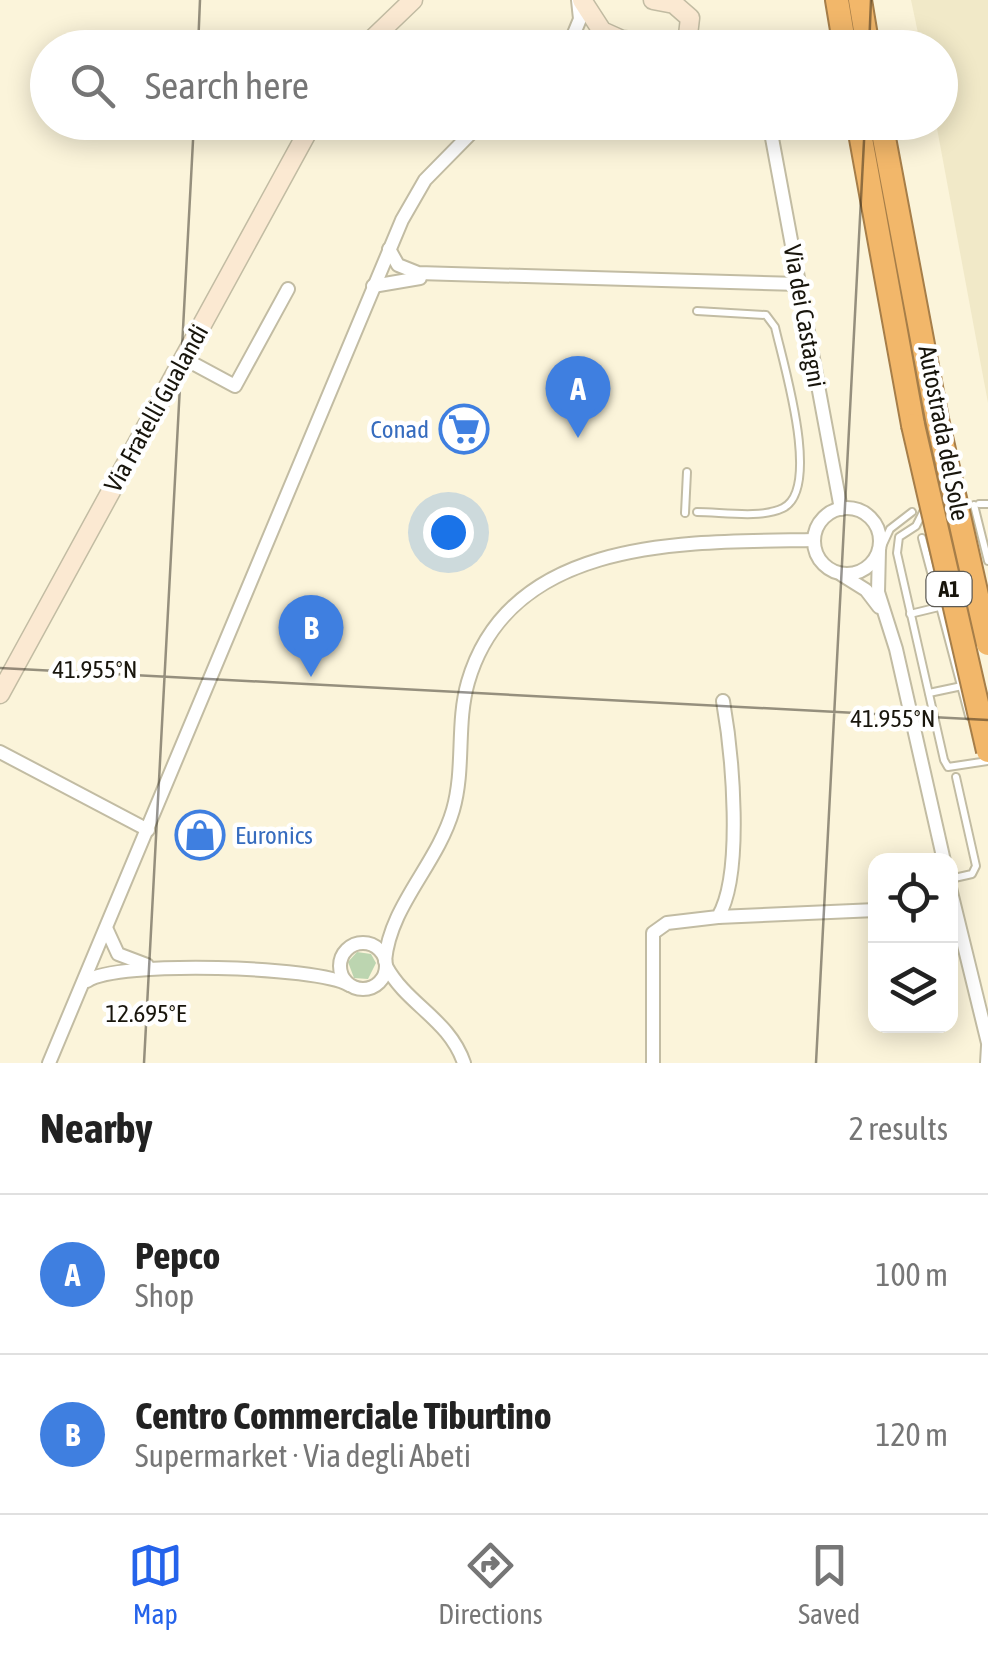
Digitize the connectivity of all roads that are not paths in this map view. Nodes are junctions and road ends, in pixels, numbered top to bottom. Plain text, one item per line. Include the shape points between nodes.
1 (413, 0) edge
2 (655, 0) edge
3 (837, 0) edge
4 (860, 0) edge
5 (588, 4) edge
6 (692, 24) junction
7 (382, 30) edge
8 (576, 30) edge
9 (577, 30) edge
10 (604, 30) edge
11 (687, 30) edge
12 (697, 30) edge
13 (842, 30) edge
14 (865, 30) edge
15 (303, 140) edge
16 (465, 140) edge
17 (771, 140) edge
18 (861, 140) edge
19 (884, 140) edge
20 (385, 260) junction
21 (452, 274) junction
22 (406, 279) junction
23 (799, 284) junction
24 (373, 286) junction
25 (288, 290) dead end
26 (697, 311) dead end
27 (184, 358) junction
28 (687, 472) dead end
29 (980, 504) edge
30 (841, 509) junction
31 (697, 512) dead end
32 (912, 512) dead end
33 (923, 512) dead end
34 (685, 513) dead end
35 (922, 538) dead end
36 (814, 540) junction
37 (878, 553) junction
38 (988, 561) edge
39 (835, 572) junction
40 (988, 596) edge
41 (940, 607) junction
42 (910, 614) junction
43 (887, 622) junction
44 (988, 644) edge
45 (988, 680) edge
46 (961, 686) junction
47 (0, 694) edge
48 (929, 694) junction
49 (723, 701) dead end
50 (0, 752) edge
51 (986, 758) edge
52 (956, 777) dead end
53 (148, 830) junction
54 (942, 853) edge
55 (958, 877) edge
56 (868, 910) edge
57 (718, 917) junction
58 (396, 918) junction
59 (958, 921) edge
60 (107, 930) junction
61 (350, 947) junction
62 (95, 959) junction
63 (139, 962) junction
64 (386, 964) junction
65 (154, 967) junction
66 (300, 972) junction
67 (84, 982) junction
68 (350, 985) junction
69 (372, 987) junction
70 (414, 1001) junction
71 (988, 1044) edge
72 (49, 1063) edge
73 (464, 1063) edge
74 (653, 1063) edge
75 (987, 1063) edge

1 - 7 street
2 - 6 street via 681,7
3 - 13 highway
4 - 14 highway
5 - 8 street
5 - 9 street
5 - 10 street
6 - 11 street
6 - 12 street
15 - 27 street, Via Fratelli Gualandi
16 - 20 street via 426,180
17 - 23 street, Via dei Castagni
18 - 51 highway, Autostrada del Sole / A1, bridge via 913,425
19 - 44 highway, Autostrada del Sole / A1, bridge
20 - 21 street
20 - 22 street via 388,271
20 - 24 street
21 - 22 street
21 - 23 street
22 - 24 street
23 - 30 street, Via dei Castagni
24 - 53 street
25 - 27 street via 235,386
26 - 31 lane via 766,315 776,327 802,463 797,495 781,509
27 - 47 street, Via Fratelli Gualandi
28 - 34 lane
29 - 38 lane
30 - 36 street via 822,520
30 - 37 street via 873,520
32 - 37 lane via 890,529
33 - 42 lane via 897,543
35 - 41 lane
36 - 39 street via 820,559
36 - 58 street via 638,548 557,577 500,621 476,657 463,704 450,820
37 - 39 street via 866,568
37 - 43 street via 878,592
39 - 43 street via 866,590
40 - 41 lane
41 - 42 lane
41 - 46 lane
42 - 48 lane
43 - 54 street
45 - 46 lane
46 - 48 lane
46 - 51 lane
48 - 51 lane via 948,767
49 - 57 street via 731,761 731,882
50 - 53 street
52 - 55 lane via 976,866
53 - 60 street
56 - 57 street
57 - 74 street via 667,923 653,933
58 - 61 street
58 - 64 street
59 - 71 street
60 - 62 street
60 - 63 street via 118,954
61 - 64 street via 373,945
61 - 66 street
61 - 68 street via 340,972
62 - 63 street
62 - 67 street
63 - 65 street
64 - 69 street
64 - 70 street
65 - 66 street
65 - 67 street via 104,972
66 - 68 street
67 - 72 street
68 - 69 street
69 - 70 street
70 - 73 street via 450,1033
71 - 75 street

